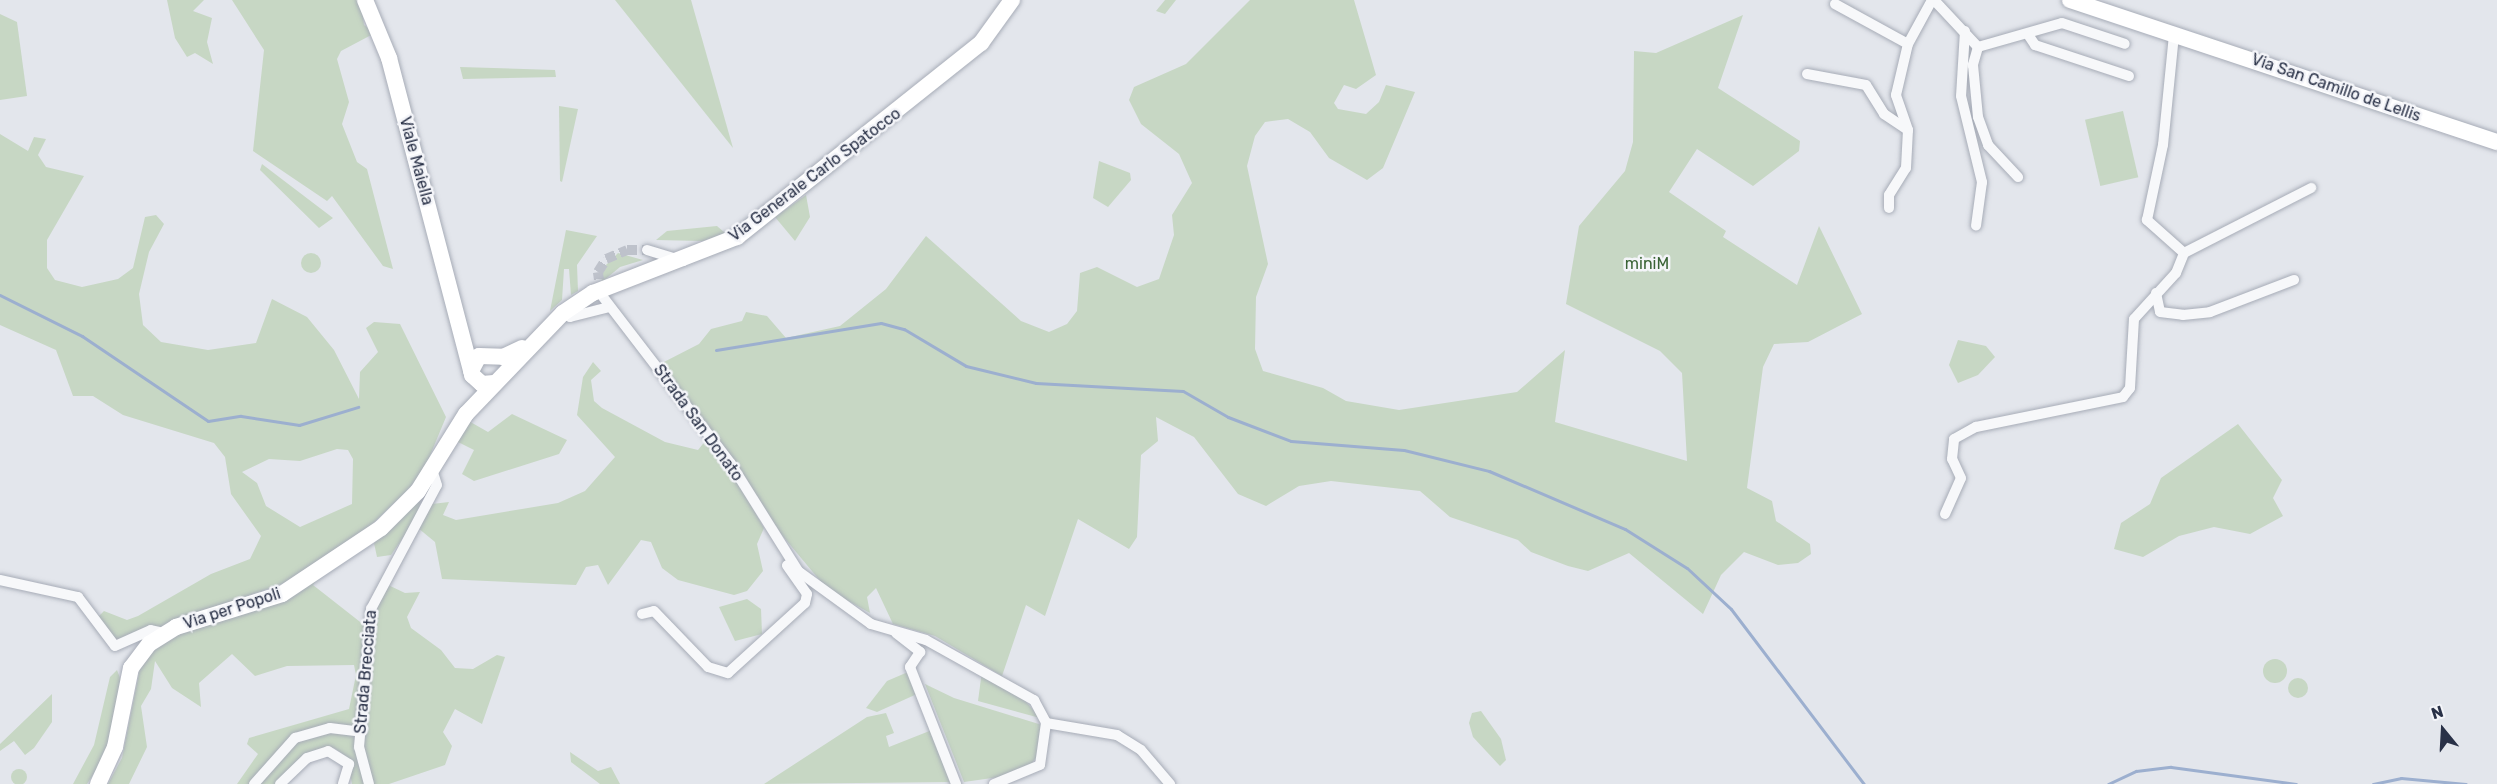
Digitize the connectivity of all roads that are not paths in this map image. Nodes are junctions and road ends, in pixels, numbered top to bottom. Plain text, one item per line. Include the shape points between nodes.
1 (365, 0) edge
2 (1012, 0) edge
3 (1933, 0) edge
4 (2070, 0) edge
5 (1835, 4) dead end
6 (1965, 31) junction
7 (2174, 34) junction
8 (2030, 36) junction
9 (1908, 44) junction
10 (2125, 44) dead end
11 (1978, 47) junction
12 (1807, 74) dead end
13 (2129, 76) dead end
14 (1908, 130) junction
15 (2497, 142) edge
16 (2018, 177) dead end
17 (2311, 188) dead end
18 (1889, 207) dead end
19 (1976, 226) dead end
20 (2184, 253) junction
21 (2294, 280) dead end
22 (2156, 293) junction
23 (563, 313) junction
24 (460, 325) junction
25 (528, 344) junction
26 (491, 355) junction
27 (473, 374) junction
28 (498, 379) junction
29 (465, 414) junction
30 (432, 470) junction
31 (1945, 514) dead end
32 (779, 545) junction
33 (0, 580) edge
34 (642, 614) dead end
35 (891, 630) junction
36 (164, 633) junction
37 (1046, 723) junction
38 (362, 732) junction
39 (98, 784) edge
40 (255, 784) edge
41 (280, 784) edge
42 (343, 784) edge
43 (369, 784) edge
44 (956, 784) edge
45 (994, 784) edge
46 (1170, 784) edge

1 - 24 main road, Viale Maiella via 389,58
2 - 23 main road, Via Generale Carlo Spatocco via 981,43 815,179 732,240 593,293
3 - 6 street
3 - 9 street
4 - 7 main road, Via San Camillo de Lellis
5 - 9 street
6 - 11 street
6 - 19 street via 1961,96 1982,182
7 - 15 main road, Via San Camillo de Lellis
7 - 20 street via 2163,145 2147,220
8 - 10 street via 2062,23
8 - 11 street
8 - 13 street via 2035,45
9 - 14 street via 1896,94
11 - 16 street via 1973,65 1978,117 1988,145
12 - 14 street via 1866,85 1884,114
14 - 18 street via 1906,168 1889,195
17 - 20 street
20 - 22 street via 2176,273
21 - 22 street via 2210,312 2183,315 2160,312
22 - 31 street via 2134,319 2130,388 2123,397 1976,427 1954,439 1952,459 1961,478
23 - 25 main road, Via Generale Carlo Spatocco
23 - 32 street, Strada San Donato via 570,317 606,302 731,464
24 - 26 main road, Viale Maiella
24 - 27 main road, Viale Maiella
25 - 26 main road, Via Generale Carlo Spatocco
25 - 28 main road, Via Generale Carlo Spatocco
26 - 27 main road via 475,359
26 - 28 main road
27 - 28 main road
27 - 29 main road, Via per Popoli
28 - 29 main road, Via per Popoli
29 - 30 main road, Via per Popoli
30 - 36 main road, Via per Popoli via 393,519 294,587
30 - 38 street, Strada Brecciata via 437,485 371,609
32 - 34 street, Strada San Donato via 807,594 805,603 728,673 708,667 654,611
32 - 35 street, Strada San Donato via 798,571 826,595 872,624
33 - 36 street via 78,597 115,646 151,630
35 - 37 street, Strada San Donato via 980,665 1034,700
35 - 44 street, Strada San Donato via 920,652 910,667
36 - 39 main road, Via per Popoli via 130,668 116,747
37 - 45 street via 1040,765
37 - 46 street via 1117,735 1148,757
38 - 40 street via 330,728 295,738
38 - 43 street, Strada Brecciata via 360,755
41 - 42 street via 301,762 328,751 349,764

